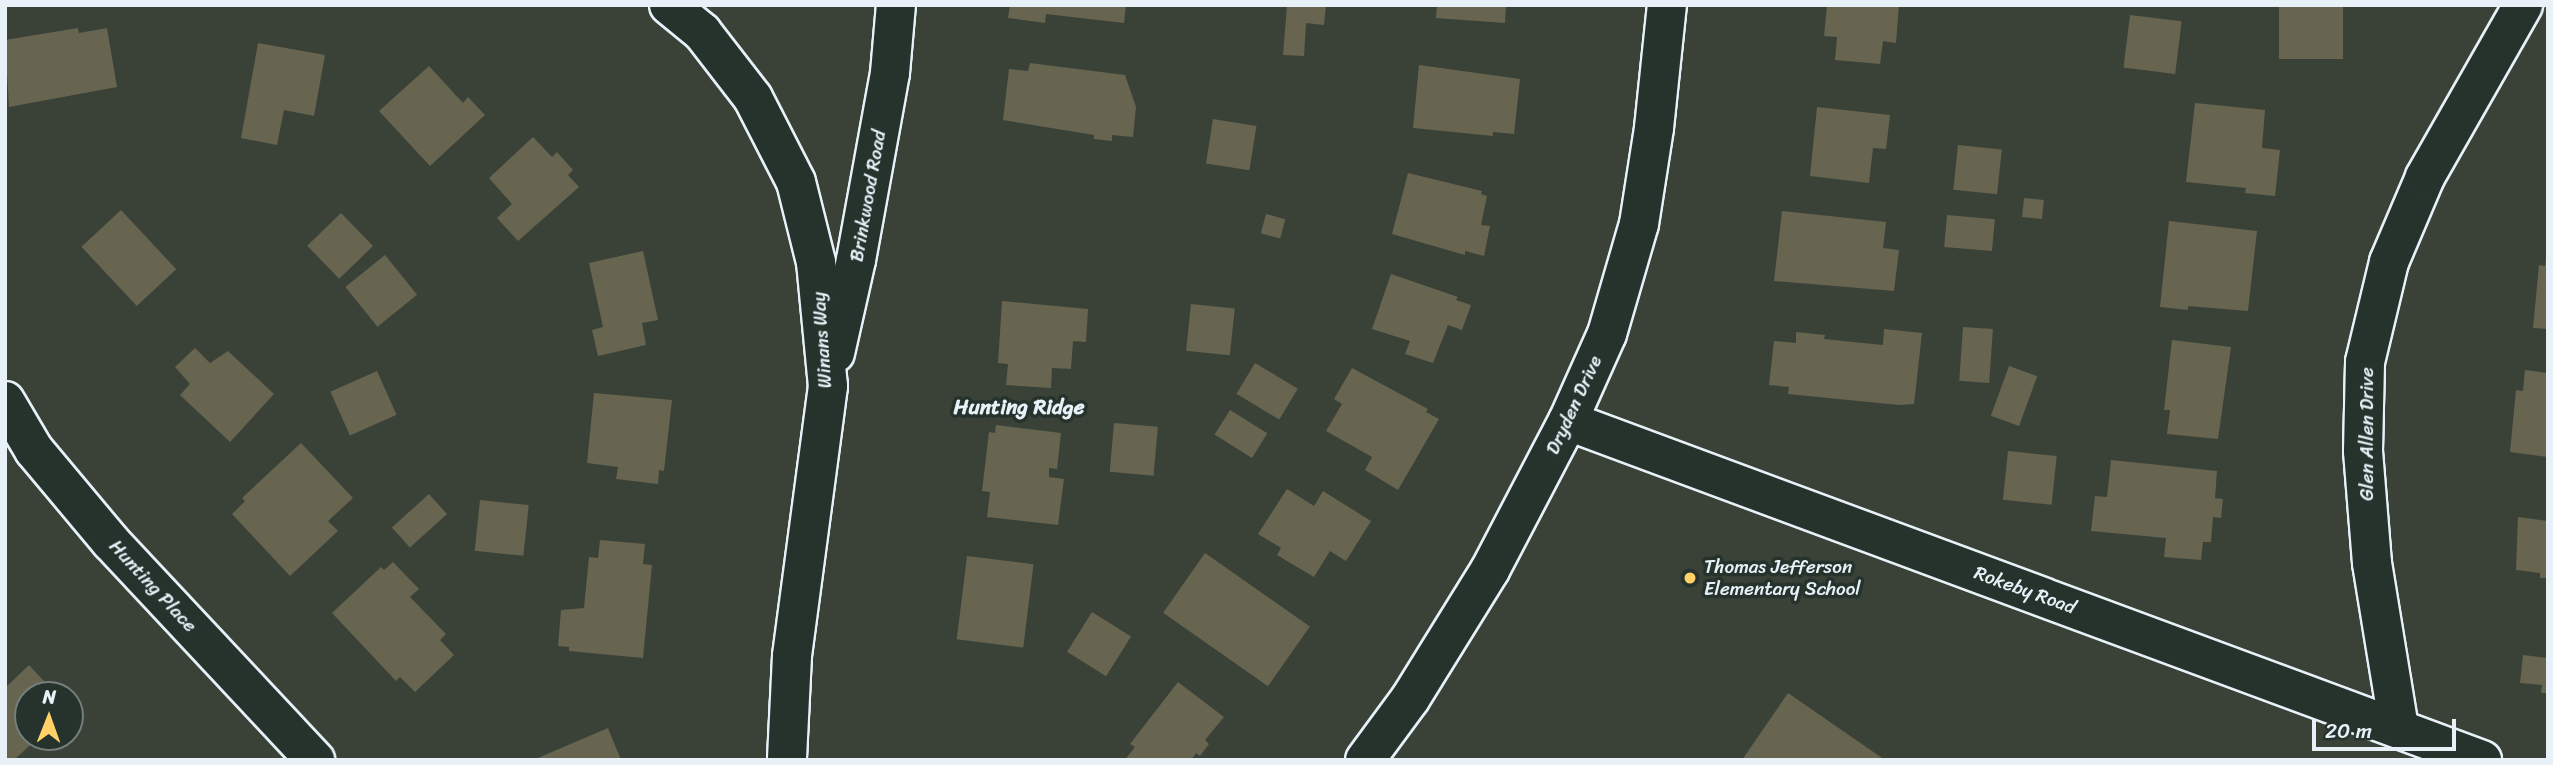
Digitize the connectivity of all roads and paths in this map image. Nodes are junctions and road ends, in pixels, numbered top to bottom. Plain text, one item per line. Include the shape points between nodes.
1 (669, 5) edge
2 (896, 5) edge
3 (1667, 5) edge
4 (2524, 5) edge
5 (828, 386) junction
6 (5, 401) edge
7 (1568, 421) junction
8 (2399, 728) junction
9 (315, 760) edge
10 (787, 760) edge
11 (1365, 760) edge
12 (2482, 760) edge

1 - 5 street, Winans Way via 702,32 753,98 796,182 816,262
2 - 5 street, Brinkwood Road via 890,73 859,247
3 - 7 street, Dryden Drive via 1639,224 1607,334
4 - 8 street, Glen Allen Drive via 2425,177 2389,262 2365,362 2363,452 2372,564
5 - 10 street, Winans Way via 792,656
6 - 9 street, Hunting Place via 34,450 111,541
7 - 8 street, Rokeby Road
7 - 11 street, Dryden Drive via 1490,570 1410,699
8 - 12 street, Rokeby Road

